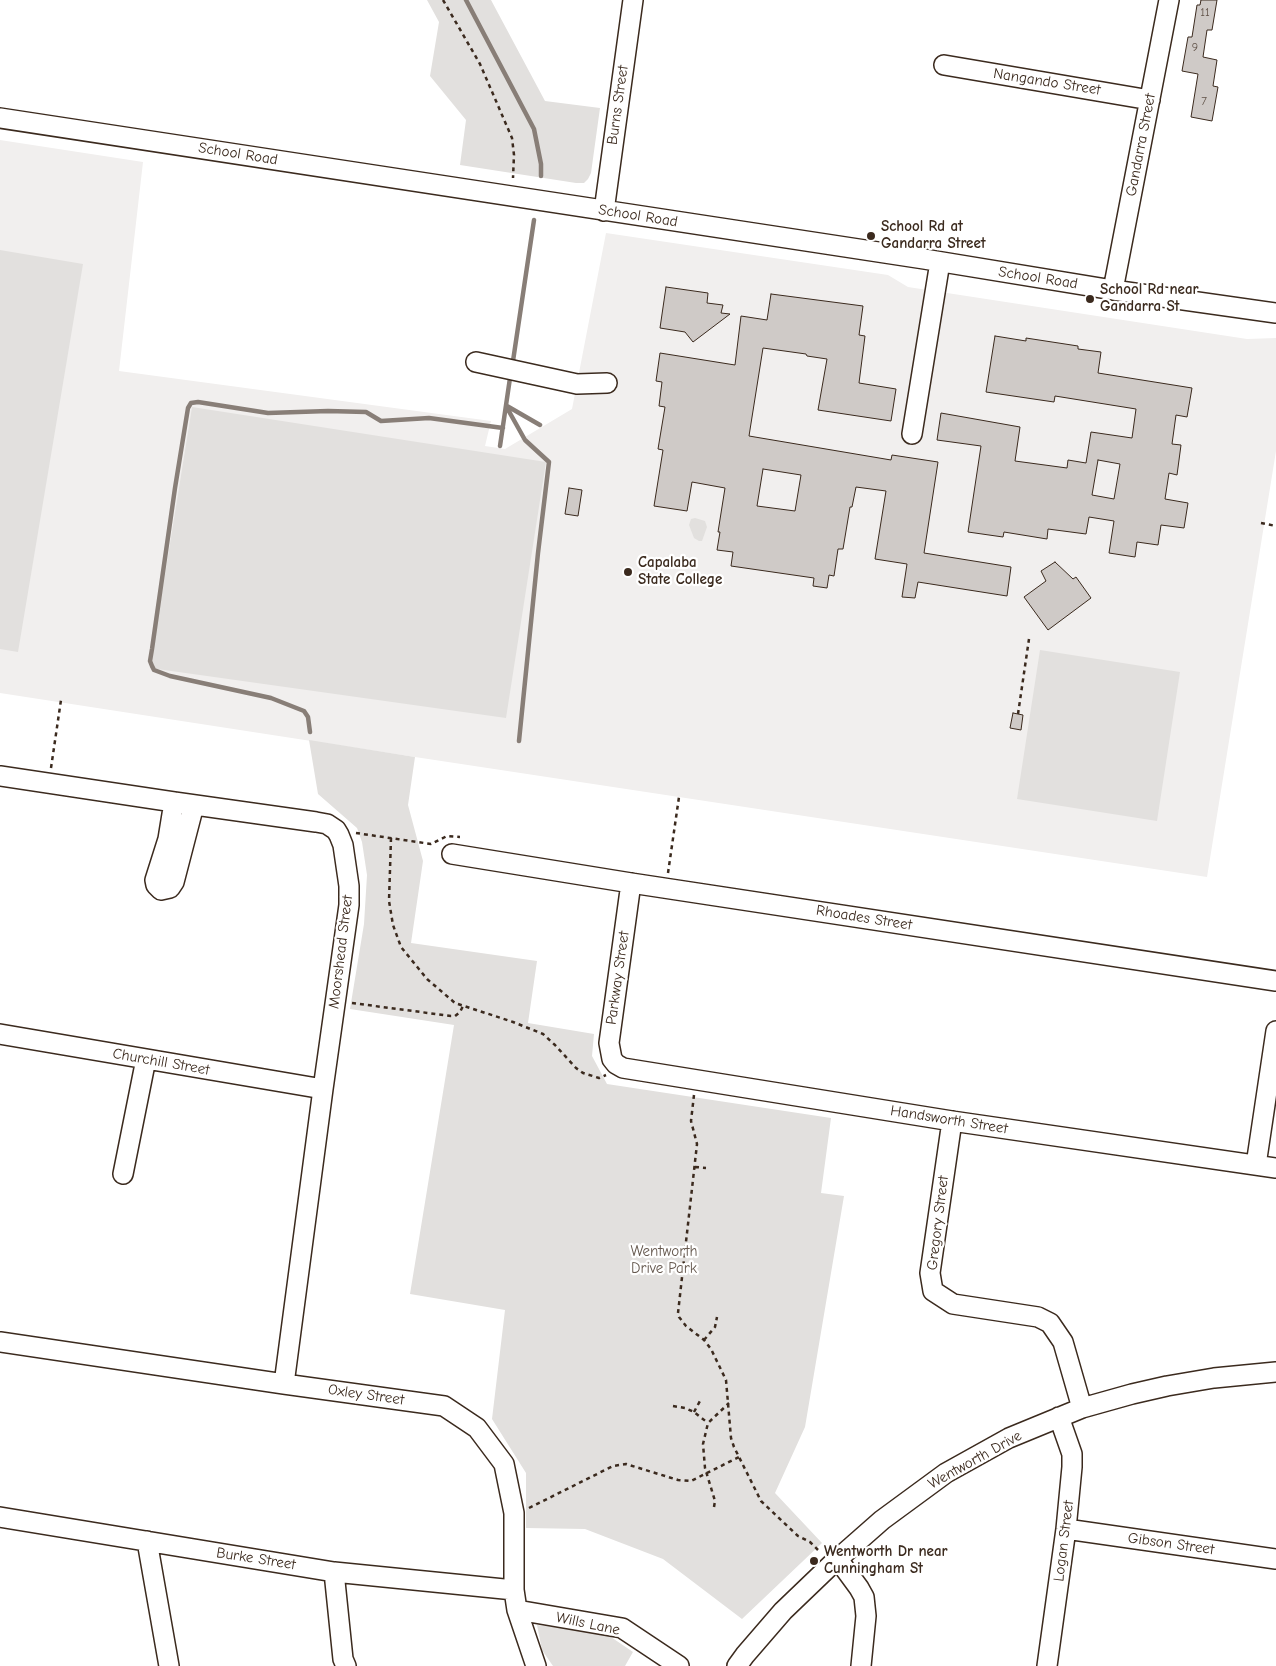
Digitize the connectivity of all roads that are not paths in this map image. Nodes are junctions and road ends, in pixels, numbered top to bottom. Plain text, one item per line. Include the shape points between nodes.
1 (633, 0) edge
2 (1169, 0) edge
3 (944, 65) dead end
4 (1150, 100) junction
5 (0, 118) edge
6 (604, 210) junction
7 (940, 262) junction
8 (1113, 290) junction
9 (1276, 314) edge
10 (476, 362) dead end
11 (607, 383) dead end
12 (912, 434) dead end
13 (0, 776) edge
14 (174, 802) junction
15 (194, 805) junction
16 (452, 854) dead end
17 (631, 883) junction
18 (1276, 981) edge
19 (1276, 1031) edge
20 (0, 1034) edge
21 (146, 1059) junction
22 (615, 1071) joint
23 (323, 1089) junction
24 (952, 1122) junction
25 (1256, 1165) junction
26 (1276, 1168) edge
27 (123, 1174) dead end
28 (0, 1342) edge
29 (1276, 1372) edge
30 (284, 1384) junction
31 (1082, 1408) junction
32 (1059, 1417) junction
33 (0, 1517) edge
34 (1066, 1529) junction
35 (147, 1541) junction
36 (837, 1558) junction
37 (1276, 1559) edge
38 (334, 1572) junction
39 (514, 1590) junction
40 (517, 1610) junction
41 (169, 1666) edge
42 (346, 1666) edge
43 (536, 1666) edge
44 (679, 1666) edge
45 (737, 1666) edge
46 (861, 1666) edge
47 (1047, 1666) edge

1 - 6 street, Burns Street
2 - 4 street, Gandarra Street
3 - 4 street, Nangando Street
4 - 8 street, Gandarra Street
5 - 6 street, School Road
6 - 7 street, School Road
7 - 8 street, School Road
7 - 12 street
8 - 9 street, School Road
10 - 11 street via 577,384
13 - 14 street, Moorshead Street
14 - 15 street, Moorshead Street
14 - 15 street via 168,840 155,880 161,890 170,888 174,882
15 - 23 street, Moorshead Street via 327,824 336,830 343,845 349,905
16 - 17 street, Rhoades Street
17 - 18 street, Rhoades Street
17 - 22 street, Parkway Street via 609,1043
19 - 25 street
20 - 21 street, Churchill Street
21 - 23 street, Churchill Street
21 - 27 street
22 - 24 street, Handsworth Street
23 - 30 street, Moorshead Street
24 - 25 street, Handsworth Street
24 - 31 street, Gregory Street via 930,1273 933,1291 954,1304 1038,1317 1050,1323 1063,1342
25 - 26 street, Handsworth Street
28 - 30 street, Oxley Street
29 - 31 street, Wentworth Drive via 1168,1386
30 - 39 street, Oxley Street via 444,1406 477,1428 504,1464 514,1514
31 - 32 street, Wentworth Drive
32 - 34 street, Logan Street via 1072,1454
32 - 36 street, Wentworth Drive via 1009,1438 946,1474 882,1520
33 - 35 street, Burke Street
34 - 37 street, Gibson Street
34 - 47 street, Logan Street
35 - 38 street, Burke Street
35 - 41 street
36 - 45 street, Wentworth Drive via 784,1611
36 - 46 street via 864,1597 866,1616
38 - 39 street, Burke Street
38 - 42 street
39 - 40 street, Oxley Street
40 - 43 street, Oxley Street
40 - 44 street, Wills Lane via 622,1628

